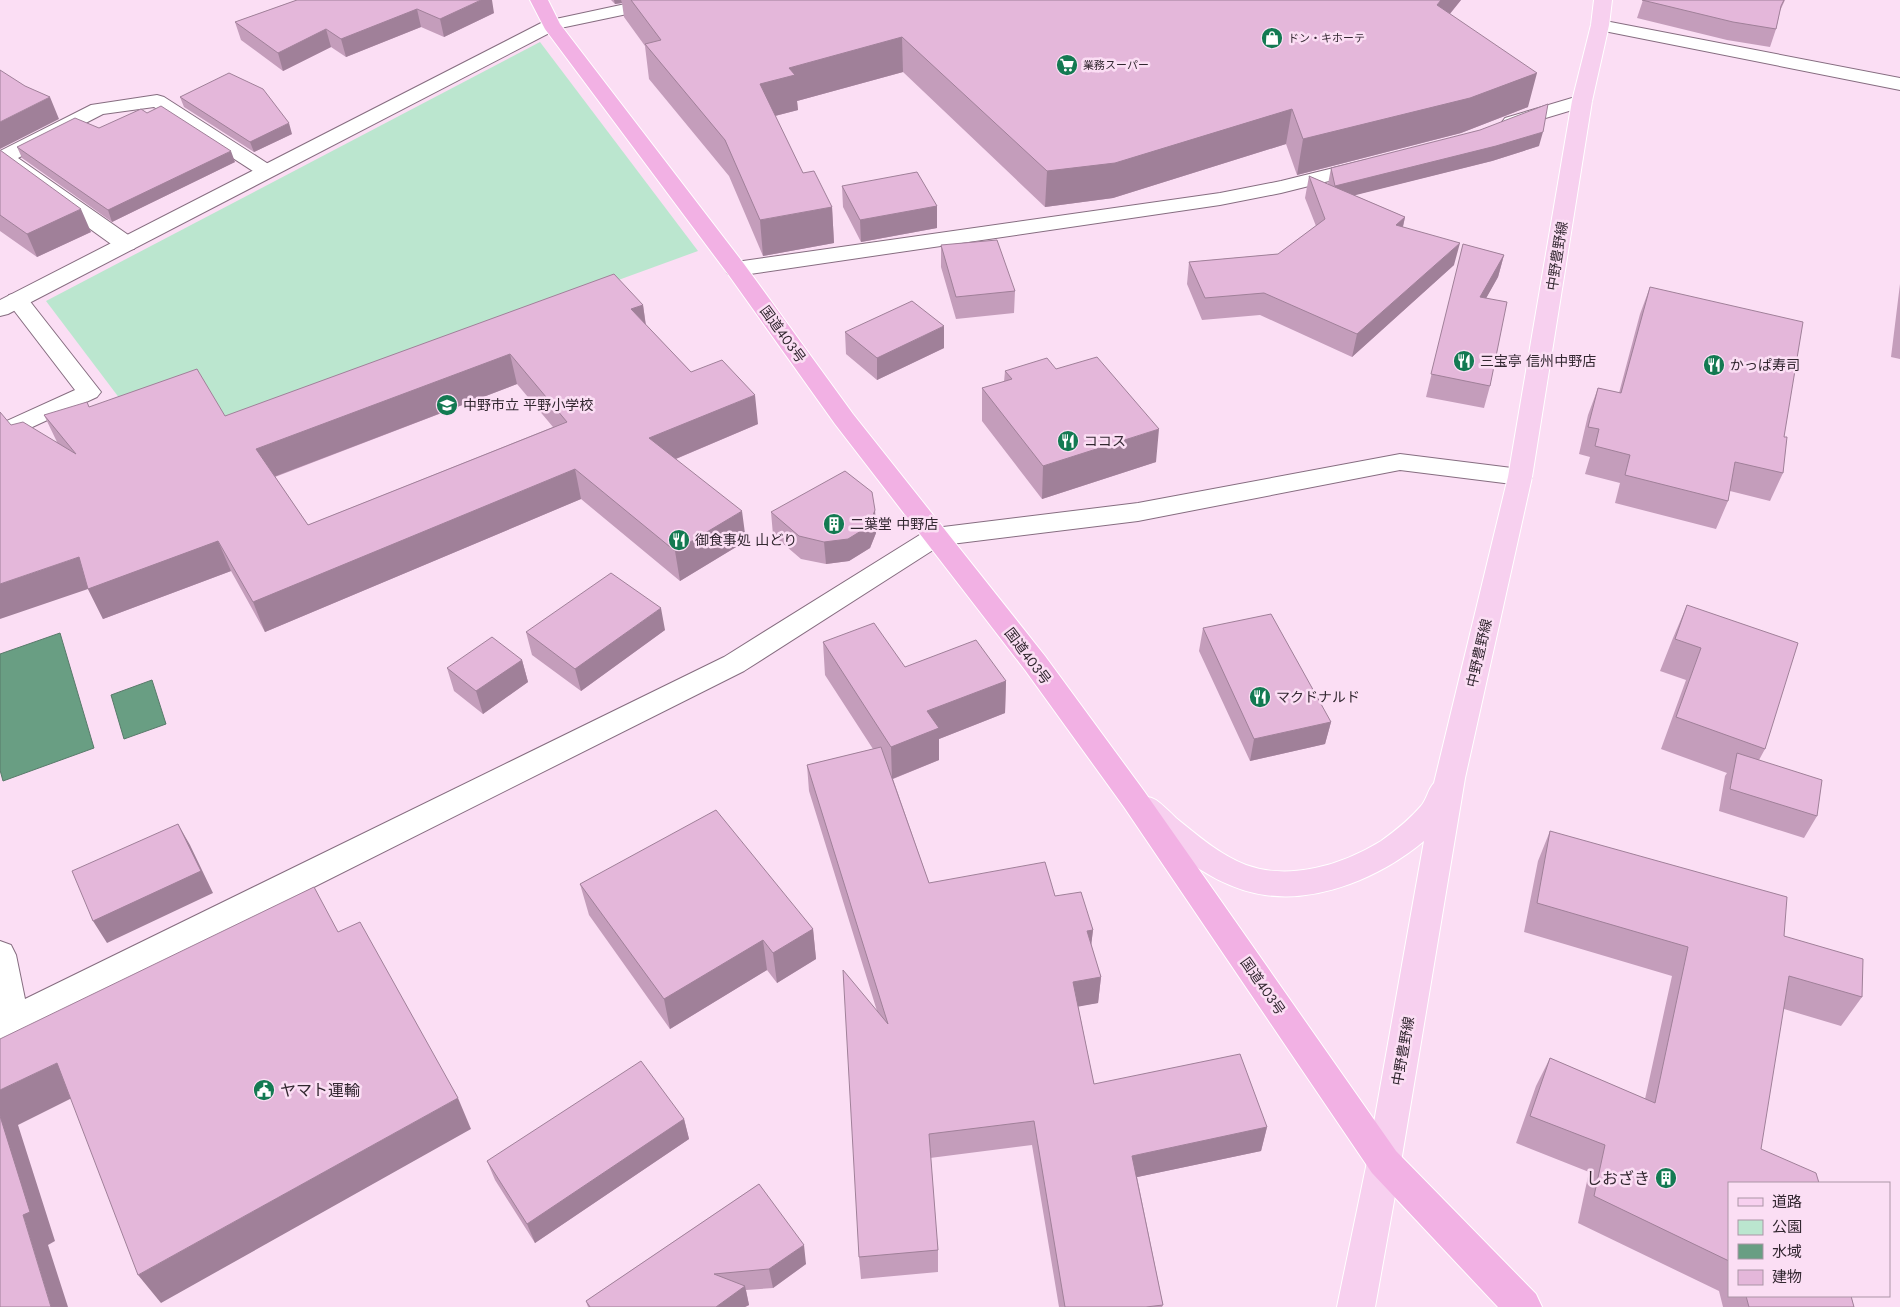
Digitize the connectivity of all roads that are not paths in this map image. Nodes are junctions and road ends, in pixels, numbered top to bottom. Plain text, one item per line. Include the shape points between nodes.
1 (539, 0) edge
2 (670, 0) edge
3 (1603, 0) edge
4 (551, 24) junction
5 (1600, 25) junction
6 (1900, 84) edge
7 (1582, 101) junction
8 (1494, 129) edge
9 (1384, 161) edge
10 (266, 171) junction
11 (126, 244) junction
12 (736, 269) junction
13 (9, 304) edge
14 (0, 434) edge
15 (1520, 477) junction
16 (935, 537) junction
17 (1450, 778) junction
18 (1134, 799) junction
19 (0, 955) edge
20 (7, 1025) edge
21 (1384, 1162) junction
22 (1356, 1307) edge
23 (1523, 1307) edge

1 - 4 highway, 国道403号
2 - 4 street
3 - 5 main road, 中野豊野線
4 - 10 street
4 - 12 highway, 国道403号
5 - 6 street
5 - 7 main road, 中野豊野線
7 - 8 street via 1528,115
7 - 15 main road, 中野豊野線
9 - 12 street via 1281,188 1220,199
10 - 11 street
10 - 11 street via 157,101 98,109 4,157
11 - 13 street
12 - 16 highway, 国道403号 via 844,419
13 - 14 street via 89,392
15 - 16 street via 1400,462 1138,512
15 - 17 main road, 中野豊野線
16 - 18 highway, 国道403号 via 1034,663
16 - 20 street via 734,664
17 - 18 main road via 1431,815 1409,836 1377,858 1334,877 1303,883 1271,883 1241,876 1179,838
17 - 21 main road, 中野豊野線
18 - 21 highway, 国道403号
19 - 20 street
21 - 22 main road, 中野豊野線
21 - 23 highway, 国道403号

